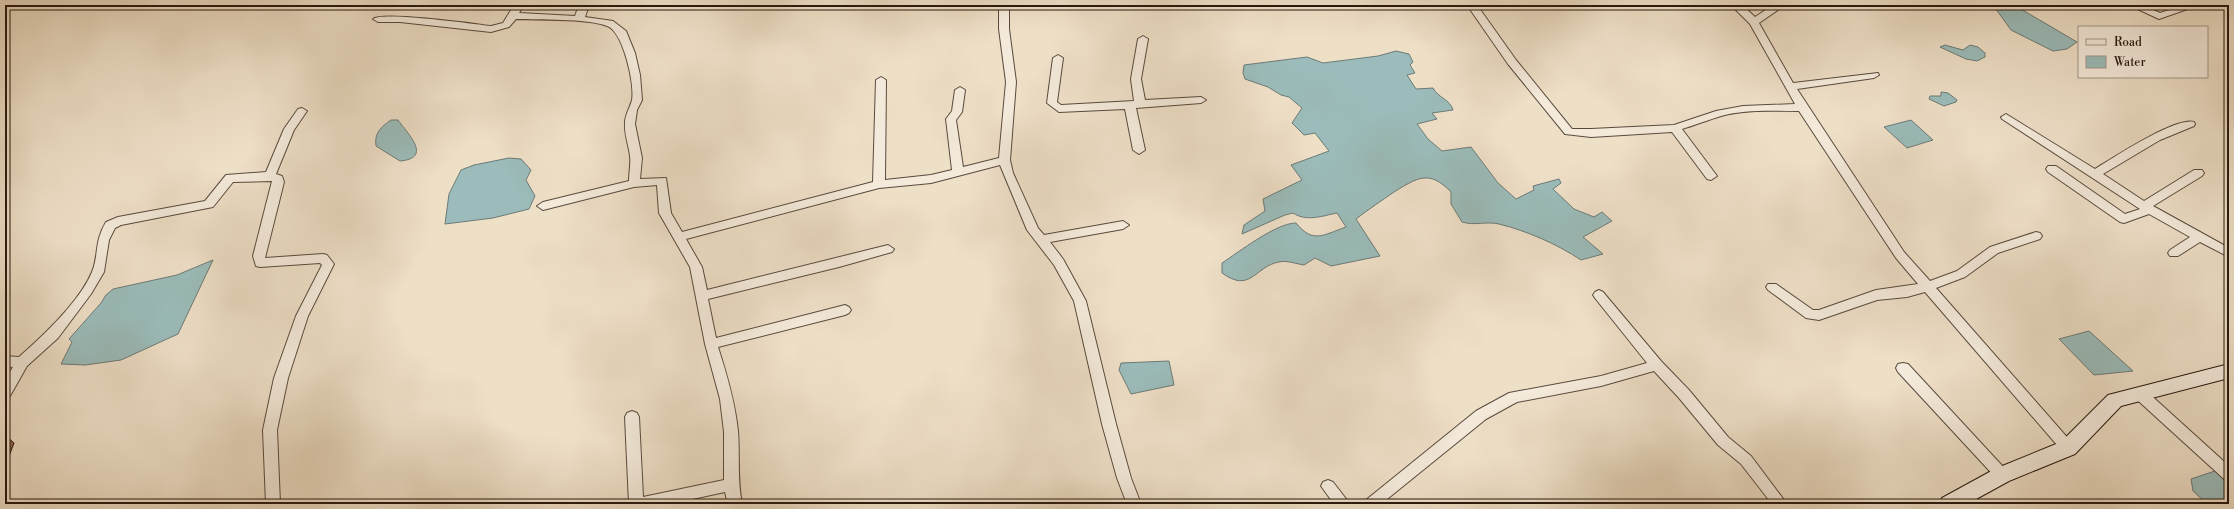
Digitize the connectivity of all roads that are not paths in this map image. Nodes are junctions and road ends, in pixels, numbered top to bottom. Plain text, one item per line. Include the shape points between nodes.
1 (519, 5) edge
2 (584, 5) edge
3 (1004, 5) edge
4 (1472, 5) edge
5 (1736, 5) edge
6 (1780, 5) edge
7 (2134, 5) edge
8 (2194, 5) edge
9 (513, 16) junction
10 (378, 19) dead end
11 (579, 19) junction
12 (1754, 22) junction
13 (1143, 39) dead end
14 (1058, 58) dead end
15 (1874, 75) dead end
16 (882, 80) dead end
17 (1790, 87) junction
18 (960, 90) dead end
19 (1201, 100) dead end
20 (1135, 104) junction
21 (1802, 108) junction
22 (302, 111) dead end
23 (2006, 117) dead end
24 (2190, 124) dead end
25 (1675, 128) junction
26 (1139, 150) dead end
27 (1004, 160) junction
28 (2052, 169) dead end
29 (958, 172) junction
30 (2198, 173) dead end
31 (2095, 174) junction
32 (270, 176) junction
33 (1711, 176) dead end
34 (634, 183) junction
35 (879, 184) junction
36 (543, 206) dead end
37 (2147, 208) junction
38 (1123, 225) dead end
39 (2036, 236) dead end
40 (679, 237) junction
41 (2199, 237) junction
42 (1040, 240) junction
43 (888, 249) dead end
44 (2229, 253) edge
45 (2174, 254) dead end
46 (1772, 287) dead end
47 (1926, 287) junction
48 (1599, 295) dead end
49 (703, 296) junction
50 (845, 310) dead end
51 (711, 344) junction
52 (5, 361) edge
53 (22, 362) junction
54 (1656, 365) junction
55 (1903, 368) dead end
56 (2229, 371) edge
57 (5, 392) edge
58 (2139, 393) junction
59 (632, 417) dead end
60 (2068, 448) junction
61 (2002, 475) junction
62 (2229, 475) edge
63 (731, 485) junction
64 (1328, 486) dead end
65 (273, 504) edge
66 (636, 504) edge
67 (640, 504) edge
68 (735, 504) edge
69 (1134, 504) edge
70 (1343, 504) edge
71 (1371, 504) edge
72 (1780, 504) edge
73 (1949, 504) edge

1 - 9 street
2 - 11 street
3 - 27 street via 1004,29 1011,82
4 - 25 street via 1512,62 1569,132
5 - 12 street
6 - 12 street
7 - 8 street via 2158,16
9 - 10 street via 506,25 491,29
9 - 11 street
11 - 34 street via 610,23 621,31 630,53 637,100 630,124 636,158
12 - 17 street
13 - 20 street via 1136,79
14 - 20 street via 1052,103 1054,107 1059,109
15 - 17 street
16 - 35 street
17 - 21 street
18 - 29 street via 957,112 951,119
19 - 20 street
20 - 26 street
21 - 25 street via 1743,109 1720,113
21 - 47 street via 1850,183 1900,255
22 - 32 street via 289,129
23 - 31 street
24 - 31 street via 2156,137
25 - 33 street
27 - 29 street
27 - 42 street via 1026,218
28 - 37 street via 2124,219
29 - 35 street via 931,179
30 - 37 street
31 - 37 street
32 - 53 street via 230,178 209,204 118,221 110,225 103,240 98,272 87,291 53,335
32 - 65 street via 278,179 278,182 259,256 260,263 323,258 328,264 302,316 281,378 270,430
34 - 36 street
34 - 40 street via 662,181 665,213
35 - 40 street
37 - 41 street
38 - 42 street
39 - 47 street via 1994,250 1961,274
40 - 49 street via 696,267
41 - 44 street
41 - 45 street
42 - 69 street via 1059,262 1080,301 1109,424
43 - 49 street
46 - 47 street via 1810,315 1819,315 1876,295
47 - 60 street
48 - 54 street
49 - 51 street
50 - 51 street
51 - 63 street via 727,399 731,432
52 - 53 street
53 - 57 street
54 - 71 street via 1601,381 1514,397 1481,415
54 - 72 street via 1723,440 1746,460
55 - 61 street
56 - 58 main road
58 - 60 main road via 2115,400
58 - 62 street
59 - 66 street
60 - 61 main road
61 - 73 main road
63 - 67 street
63 - 68 street
64 - 70 street

